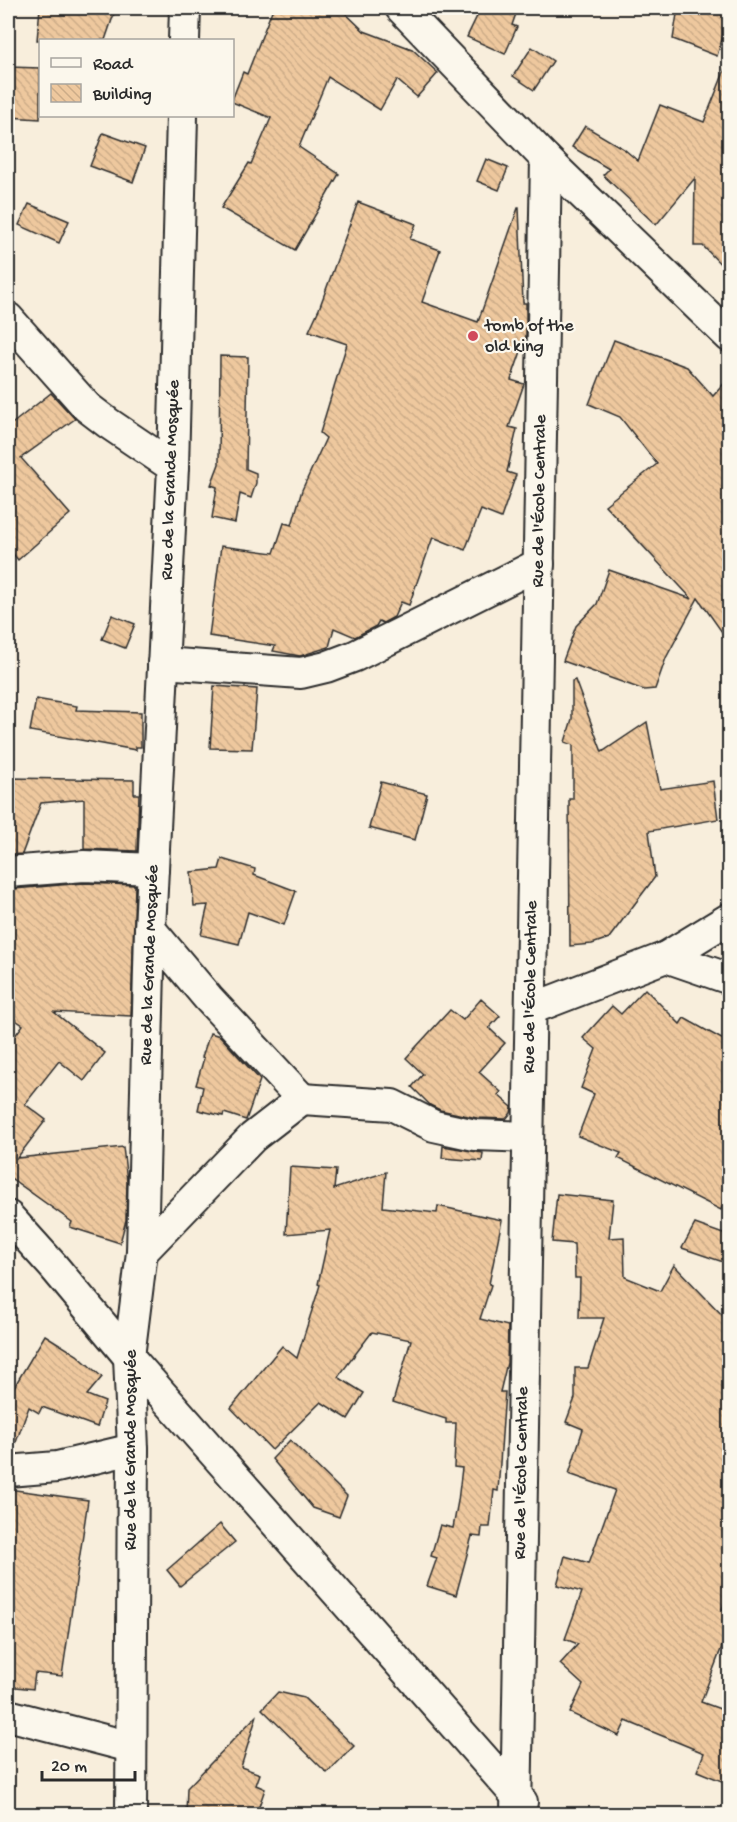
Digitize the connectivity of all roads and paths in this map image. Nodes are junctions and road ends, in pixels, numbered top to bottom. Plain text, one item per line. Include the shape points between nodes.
1 (185, 8) edge
2 (401, 8) edge
3 (184, 39) edge
4 (182, 117) edge
5 (546, 159) junction
6 (8, 318) edge
7 (729, 337) edge
8 (173, 467) junction
9 (539, 564) junction
10 (163, 663) junction
11 (153, 869) junction
12 (8, 872) edge
13 (729, 918) edge
14 (150, 929) junction
15 (666, 957) junction
16 (729, 979) edge
17 (531, 1009) junction
18 (302, 1099) junction
19 (528, 1137) junction
20 (8, 1216) edge
21 (142, 1252) junction
22 (129, 1357) junction
23 (133, 1449) junction
24 (8, 1471) edge
25 (8, 1715) edge
26 (131, 1747) junction
27 (522, 1808) edge
28 (131, 1815) edge

1 - 3 street
2 - 5 street
4 - 8 street, Rue de la Grande Mosquée
5 - 7 street
5 - 9 street, Rue de l'École Centrale
6 - 8 street via 87,407
8 - 10 street, Rue de la Grande Mosquée
9 - 10 street via 326,667 301,673
9 - 17 street, Rue de l'École Centrale
10 - 11 street, Rue de la Grande Mosquée
11 - 12 street via 84,866
11 - 14 street, Rue de la Grande Mosquée
13 - 15 street
14 - 18 street
14 - 21 street, Rue de la Grande Mosquée
15 - 16 street
15 - 17 street
17 - 19 street, Rue de l'École Centrale
18 - 19 street via 392,1105 434,1126 475,1135
18 - 21 street via 253,1137
19 - 27 street, Rue de l'École Centrale
20 - 22 street
21 - 22 street, Rue de la Grande Mosquée
22 - 23 street, Rue de la Grande Mosquée
22 - 27 street
23 - 24 street via 57,1467
23 - 26 street, Rue de la Grande Mosquée
25 - 26 street
26 - 28 street, Rue de la Grande Mosquée

